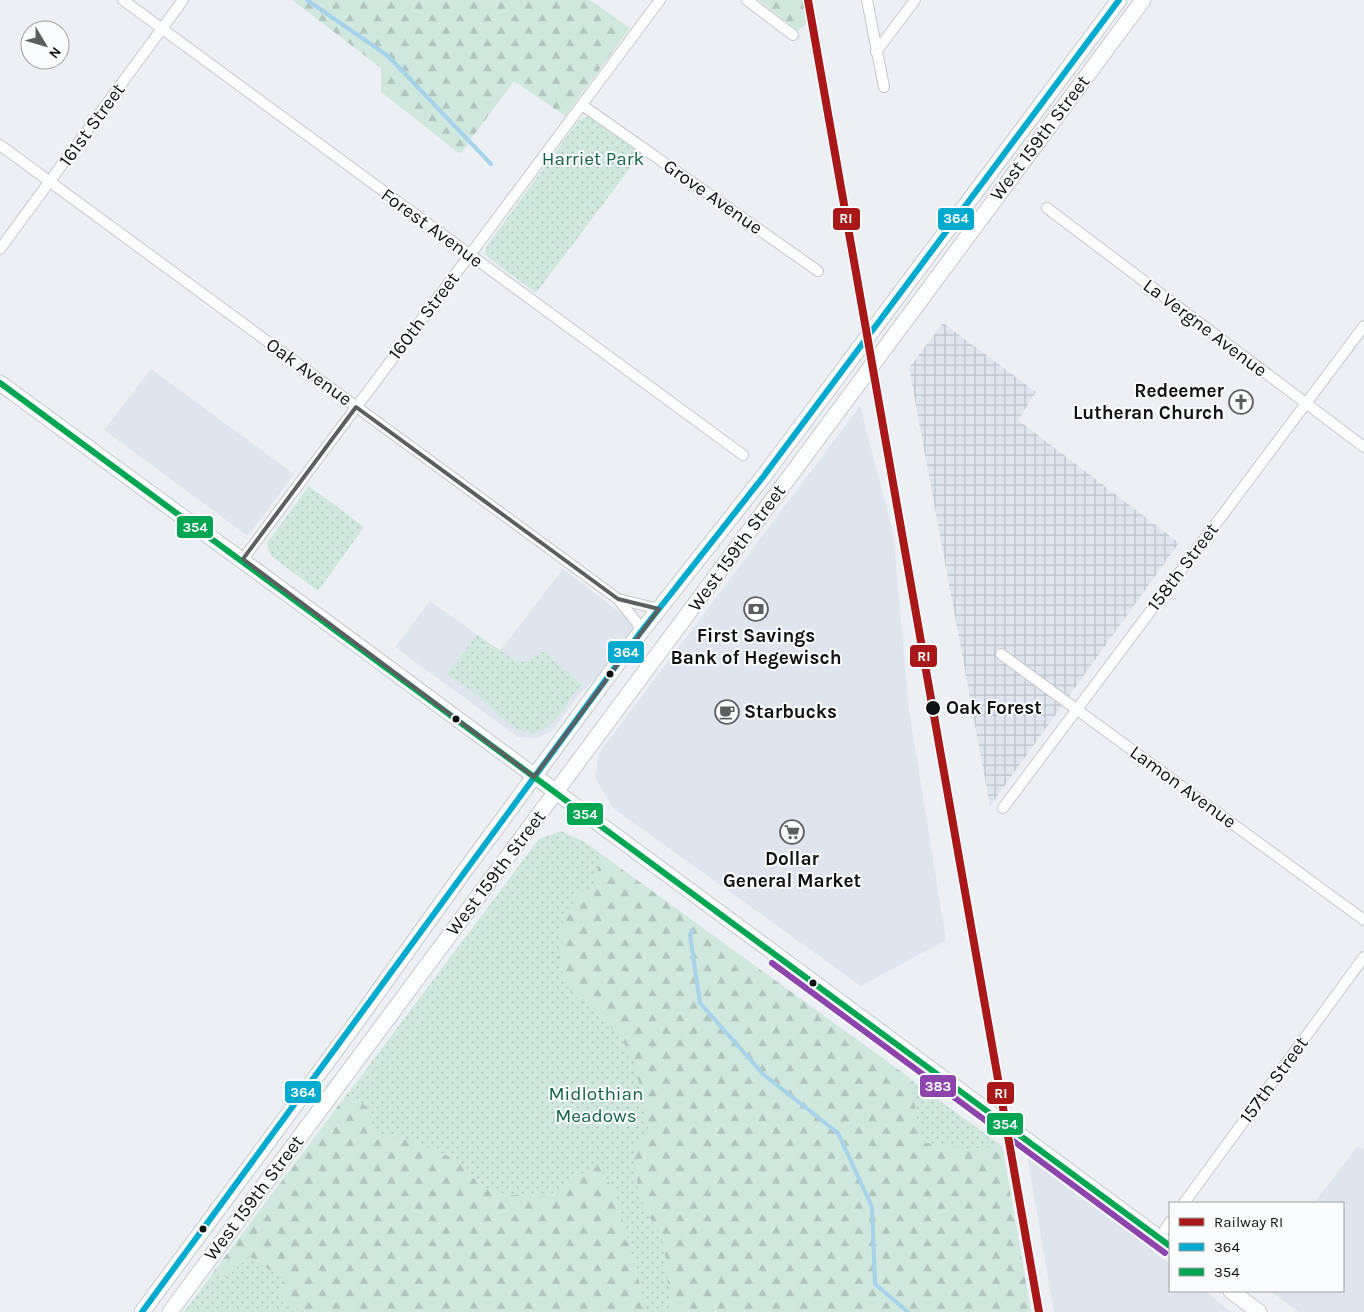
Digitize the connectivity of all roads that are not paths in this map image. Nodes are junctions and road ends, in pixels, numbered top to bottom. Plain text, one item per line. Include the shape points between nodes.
1 (123, 0) edge
2 (183, 0) edge
3 (660, 0) edge
4 (747, 0) edge
5 (866, 0) edge
6 (915, 0) edge
7 (1119, 0) edge
8 (1143, 0) edge
9 (162, 29) junction
10 (793, 34) dead end
11 (876, 52) junction
12 (884, 87) dead end
13 (582, 105) junction
14 (0, 145) edge
15 (50, 182) junction
16 (1047, 208) dead end
17 (0, 249) edge
18 (469, 256) junction
19 (818, 271) dead end
20 (1364, 326) edge
21 (0, 383) edge
22 (1306, 404) junction
23 (356, 407) junction
24 (1364, 446) edge
25 (743, 455) dead end
26 (243, 559) junction
27 (618, 599) junction
28 (659, 609) junction
29 (640, 633) junction
30 (1001, 654) dead end
31 (1076, 708) junction
32 (534, 777) junction
33 (555, 793) junction
34 (1003, 808) dead end
35 (1364, 920) edge
36 (1364, 957) edge
37 (1185, 1202) edge
38 (1169, 1225) edge
39 (1164, 1242) edge
40 (1232, 1292) edge
41 (142, 1312) edge
42 (170, 1312) edge
43 (1260, 1312) edge

1 - 9 street, Forest Avenue
2 - 9 street, 161st Street
3 - 13 street, 160th Street
4 - 10 street
5 - 11 street
6 - 11 street
7 - 28 main road, West 159th Street via 764,478
8 - 33 main road, West 159th Street
9 - 15 street, 161st Street
9 - 18 street, Forest Avenue
11 - 12 street
13 - 18 street, 160th Street
13 - 19 street, Grove Avenue
14 - 15 street, Oak Avenue
15 - 17 street, 161st Street
15 - 23 street, Oak Avenue
16 - 22 street, La Vergne Avenue
18 - 23 street, 160th Street
18 - 25 street, Forest Avenue
20 - 22 street, 158th Street
21 - 26 main road
22 - 24 street, La Vergne Avenue
22 - 31 street, 158th Street
23 - 26 street, 160th Street
23 - 27 street, Oak Avenue
26 - 32 main road
27 - 28 street, Oak Avenue
27 - 29 street, Oak Avenue via 638,624
28 - 29 main road, West 159th Street
29 - 32 main road, West 159th Street
30 - 31 street, Lamon Avenue
31 - 34 street, 158th Street
31 - 35 street, Lamon Avenue
32 - 33 main road
32 - 41 main road, West 159th Street
33 - 39 main road
33 - 42 main road, West 159th Street
36 - 37 street, 157th Street
38 - 39 street
40 - 43 main road

